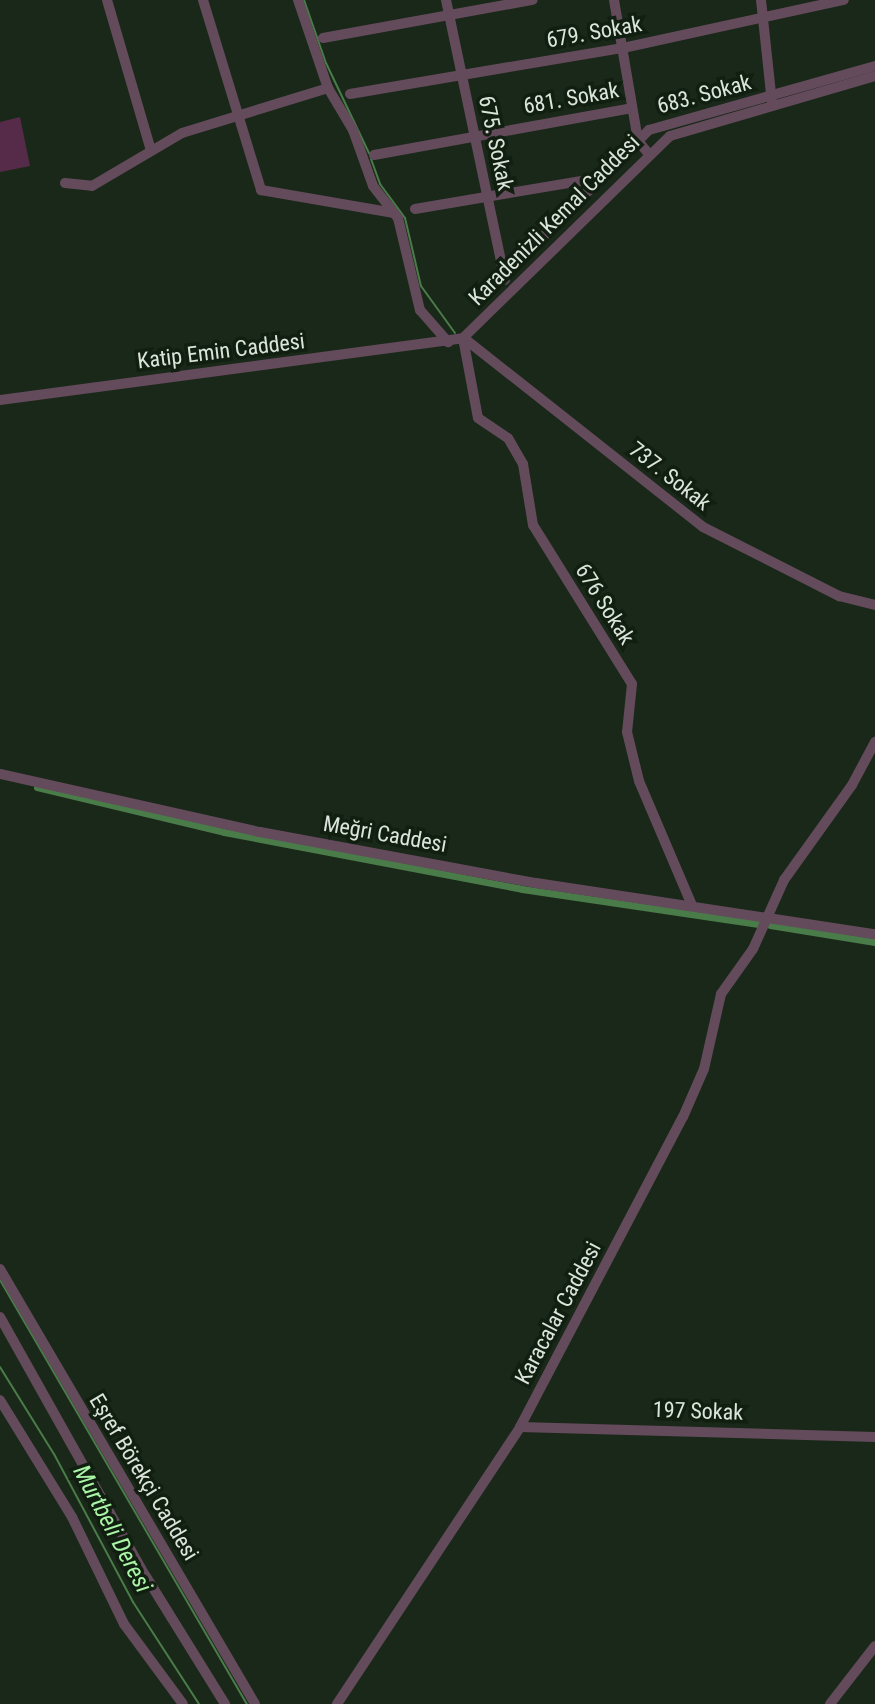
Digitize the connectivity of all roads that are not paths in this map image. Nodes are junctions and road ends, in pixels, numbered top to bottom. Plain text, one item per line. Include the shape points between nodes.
1 (107, 0) edge
2 (203, 0) edge
3 (298, 0) edge
4 (446, 0) edge
5 (533, 0) edge
6 (614, 0) edge
7 (761, 0) edge
8 (844, 0) edge
9 (449, 15) junction
10 (763, 16) junction
11 (323, 38) dead end
12 (623, 48) junction
13 (875, 66) edge
14 (461, 76) junction
15 (875, 76) edge
16 (328, 88) junction
17 (350, 94) dead end
18 (772, 100) junction
19 (632, 108) junction
20 (237, 115) junction
21 (474, 135) junction
22 (638, 141) junction
23 (151, 150) junction
24 (648, 153) junction
25 (374, 155) dead end
26 (605, 177) junction
27 (65, 183) dead end
28 (487, 196) junction
29 (415, 209) dead end
30 (394, 213) junction
31 (504, 276) junction
32 (507, 294) junction
33 (457, 340) junction
34 (0, 400) edge
35 (875, 605) edge
36 (875, 742) edge
37 (0, 774) edge
38 (692, 905) junction
39 (766, 918) junction
40 (875, 934) edge
41 (0, 1269) edge
42 (0, 1317) edge
43 (0, 1400) edge
44 (520, 1427) junction
45 (875, 1437) edge
46 (875, 1646) edge
47 (183, 1704) edge
48 (225, 1704) edge
49 (255, 1704) edge
50 (337, 1704) edge
51 (830, 1704) edge

1 - 23 street
2 - 20 street
3 - 16 street
4 - 9 street, 675. Sokak
5 - 9 street
6 - 12 street
7 - 10 street
8 - 10 street, 679. Sokak
9 - 11 street
9 - 14 street, 675. Sokak
10 - 12 street, 679. Sokak
10 - 18 street
12 - 14 street, 679. Sokak
12 - 19 street
13 - 18 street, 683. Sokak
14 - 17 street, 679. Sokak
14 - 21 street, 675. Sokak
15 - 18 street, Karadenizli Kemal Caddesi
16 - 20 street
16 - 30 street via 353,130 373,186
18 - 22 street, 683. Sokak via 667,123
18 - 24 street, Karadenizli Kemal Caddesi via 670,136
19 - 21 street, 681. Sokak
19 - 22 street
20 - 23 street
20 - 30 street via 266,193
21 - 25 street, 681. Sokak
21 - 28 street, 675. Sokak
22 - 24 street
22 - 26 street, 683. Sokak
23 - 27 street via 92,186
24 - 32 street, Karadenizli Kemal Caddesi
26 - 28 street
26 - 31 street, 683. Sokak
28 - 29 street
28 - 31 street, 675. Sokak
30 - 33 street, 737. Sokak via 420,310
31 - 32 street, 675. Sokak
32 - 33 street, Karadenizli Kemal Caddesi
33 - 34 street, Katip Emin Caddesi
33 - 35 street, 737. Sokak via 703,527 839,596
33 - 38 street, 676 Sokak via 478,418 508,438 523,464 533,525 632,684 627,732 639,781
36 - 39 street, Karacalar Caddesi via 852,785 784,880
37 - 38 street, Meğri Caddesi via 260,832 536,883
38 - 39 street, Meğri Caddesi
39 - 40 street, Meğri Caddesi
39 - 44 street, Karacalar Caddesi via 738,977 721,994 704,1069 683,1117
41 - 49 street, Eşref Börekçi Caddesi
42 - 48 street via 145,1575
43 - 47 street via 72,1517 124,1624
44 - 45 street, 197 Sokak
44 - 50 street, Karacalar Caddesi
46 - 51 street

